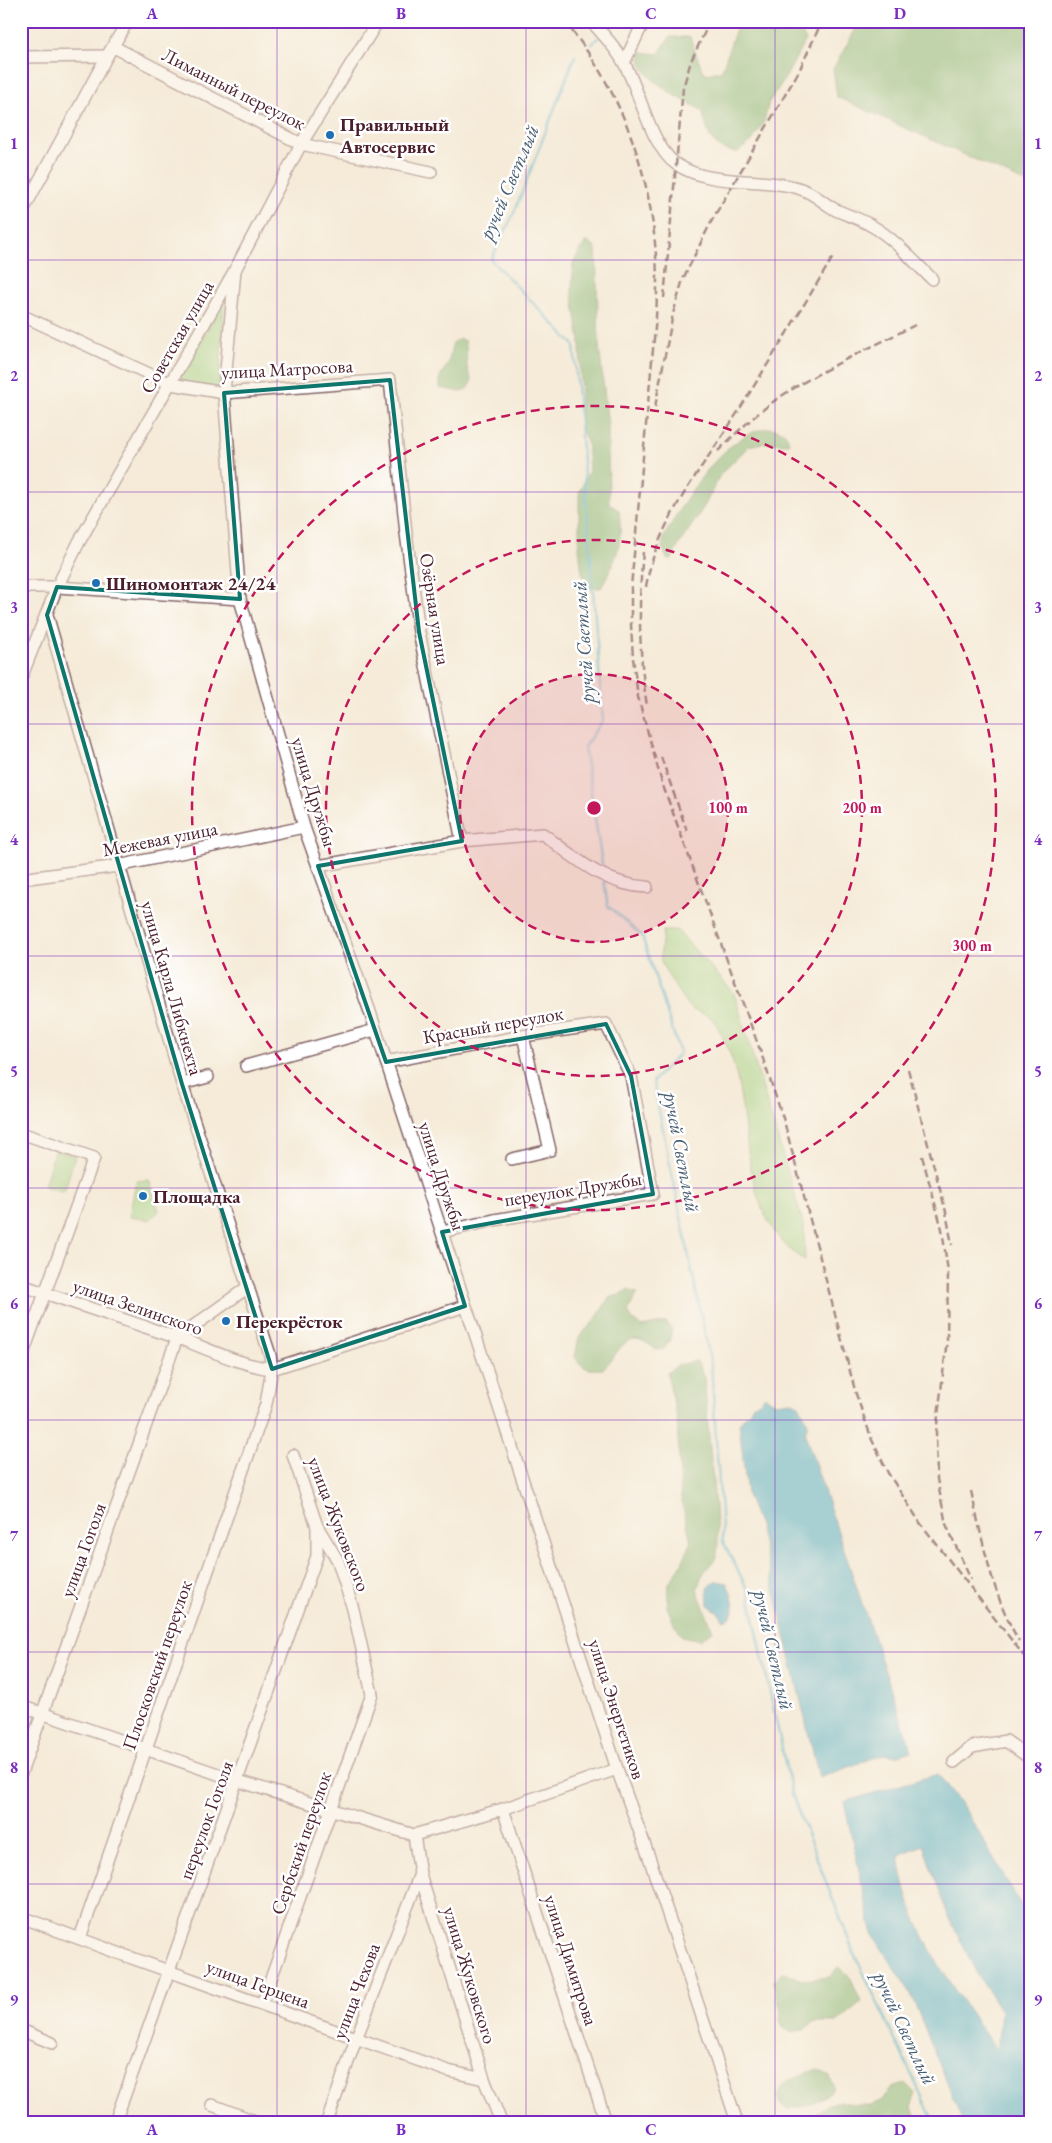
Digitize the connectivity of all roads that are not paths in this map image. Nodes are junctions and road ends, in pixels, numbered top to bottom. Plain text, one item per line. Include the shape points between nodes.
1 (128, 21) edge
2 (378, 21) edge
3 (644, 21) edge
4 (593, 23) edge
5 (110, 51) junction
6 (21, 57) edge
7 (624, 63) junction
8 (301, 144) junction
9 (431, 172) dead end
10 (21, 214) edge
11 (235, 270) junction
12 (932, 279) dead end
13 (21, 315) edge
14 (390, 380) joint
15 (171, 384) junction
16 (224, 393) junction
17 (57, 587) junction
18 (21, 588) edge
19 (240, 599) junction
20 (46, 615) junction
21 (21, 678) edge
22 (304, 827) junction
23 (462, 841) junction
24 (118, 866) junction
25 (318, 866) junction
26 (21, 880) edge
27 (647, 887) dead end
28 (606, 1024) joint
29 (375, 1030) junction
30 (523, 1036) junction
31 (386, 1062) junction
32 (246, 1066) dead end
33 (208, 1077) dead end
34 (182, 1084) junction
35 (21, 1133) edge
36 (512, 1159) dead end
37 (442, 1232) junction
38 (21, 1285) edge
39 (248, 1287) junction
40 (44, 1293) junction
41 (465, 1306) junction
42 (177, 1338) junction
43 (21, 1359) edge
44 (272, 1369) junction
45 (293, 1455) dead end
46 (316, 1526) junction
47 (372, 1694) joint
48 (21, 1706) edge
49 (43, 1714) junction
50 (147, 1750) junction
51 (1031, 1759) edge
52 (954, 1762) dead end
53 (617, 1769) junction
54 (21, 1774) edge
55 (238, 1781) junction
56 (503, 1808) junction
57 (331, 1810) junction
58 (414, 1836) junction
59 (420, 1874) junction
60 (21, 1917) edge
61 (80, 1938) junction
62 (170, 1971) junction
63 (262, 2004) junction
64 (21, 2030) edge
65 (356, 2039) junction
66 (52, 2043) dead end
67 (484, 2079) junction
68 (212, 2105) dead end
69 (116, 2122) edge
70 (257, 2122) edge
71 (327, 2122) edge
72 (501, 2122) edge
73 (606, 2122) edge
74 (737, 2122) edge

1 - 5 street
2 - 8 street, Советская улица
3 - 7 street
4 - 7 street
5 - 6 street
5 - 8 street, Лиманный переулок
5 - 10 street
7 - 12 street via 658,143 675,164 707,176 782,184 817,196 832,208 871,225 888,237
8 - 9 street, Лиманный переулок
8 - 11 street, Советская улица
11 - 15 street, Советская улица
11 - 16 street, улица Дружбы
13 - 15 street, улица Матросова
14 - 16 street, улица Матросова
14 - 23 street, Озёрная улица via 419,632
15 - 16 street, улица Матросова
15 - 17 street, Советская улица via 100,504
16 - 19 street, улица Дружбы
17 - 18 street
17 - 19 street
17 - 20 street, Советская улица
19 - 22 street, улица Дружбы
20 - 21 street, Советская улица
20 - 24 street, улица Карла Либкнехта
22 - 24 street, Межевая улица
22 - 25 street, улица Дружбы
23 - 25 street
23 - 27 street via 543,834 575,859 610,879 632,887
24 - 26 street, Межевая улица
24 - 34 street, улица Карла Либкнехта
25 - 29 street, улица Дружбы
28 - 30 street, Красный переулок
28 - 37 street, переулок Дружбы via 632,1076 653,1194 494,1220
29 - 31 street, улица Дружбы
29 - 32 street
30 - 31 street, Красный переулок
30 - 36 street via 550,1150
31 - 37 street, улица Дружбы
33 - 34 street
34 - 39 street, улица Карла Либкнехта
35 - 40 street via 94,1158
37 - 41 street, улица Дружбы
38 - 40 street, улица Зелинского
39 - 42 street
39 - 44 street, улица Карла Либкнехта
40 - 42 street, улица Зелинского
40 - 43 street
41 - 44 street
41 - 53 street, улица Энергетиков
42 - 44 street, улица Зелинского
42 - 49 street, улица Гоголя
44 - 50 street, Плосковский переулок via 266,1404
45 - 46 street, улица Жуковского
46 - 47 street, улица Жуковского via 338,1560
46 - 55 street, переулок Гоголя via 316,1556
47 - 57 street, Сербский переулок
48 - 49 street
49 - 50 street
49 - 54 street, улица Гоголя
50 - 55 street
50 - 61 street, Плосковский переулок
51 - 52 street via 1006,1741 972,1747
53 - 56 street
53 - 74 street, улица Энергетиков
55 - 57 street
55 - 62 street, переулок Гоголя
56 - 58 street
56 - 73 street, улица Димитрова
57 - 58 street
57 - 63 street, Сербский переулок
58 - 59 street, улица Жуковского
59 - 65 street, улица Чехова
59 - 67 street, улица Жуковского
60 - 61 street, улица Герцена
61 - 62 street, улица Герцена
62 - 63 street, улица Герцена
62 - 69 street, переулок Гоголя
63 - 65 street, улица Герцена
64 - 66 street
65 - 67 street, улица Герцена via 448,2071
65 - 71 street, улица Чехова
67 - 72 street, улица Жуковского
68 - 70 street

